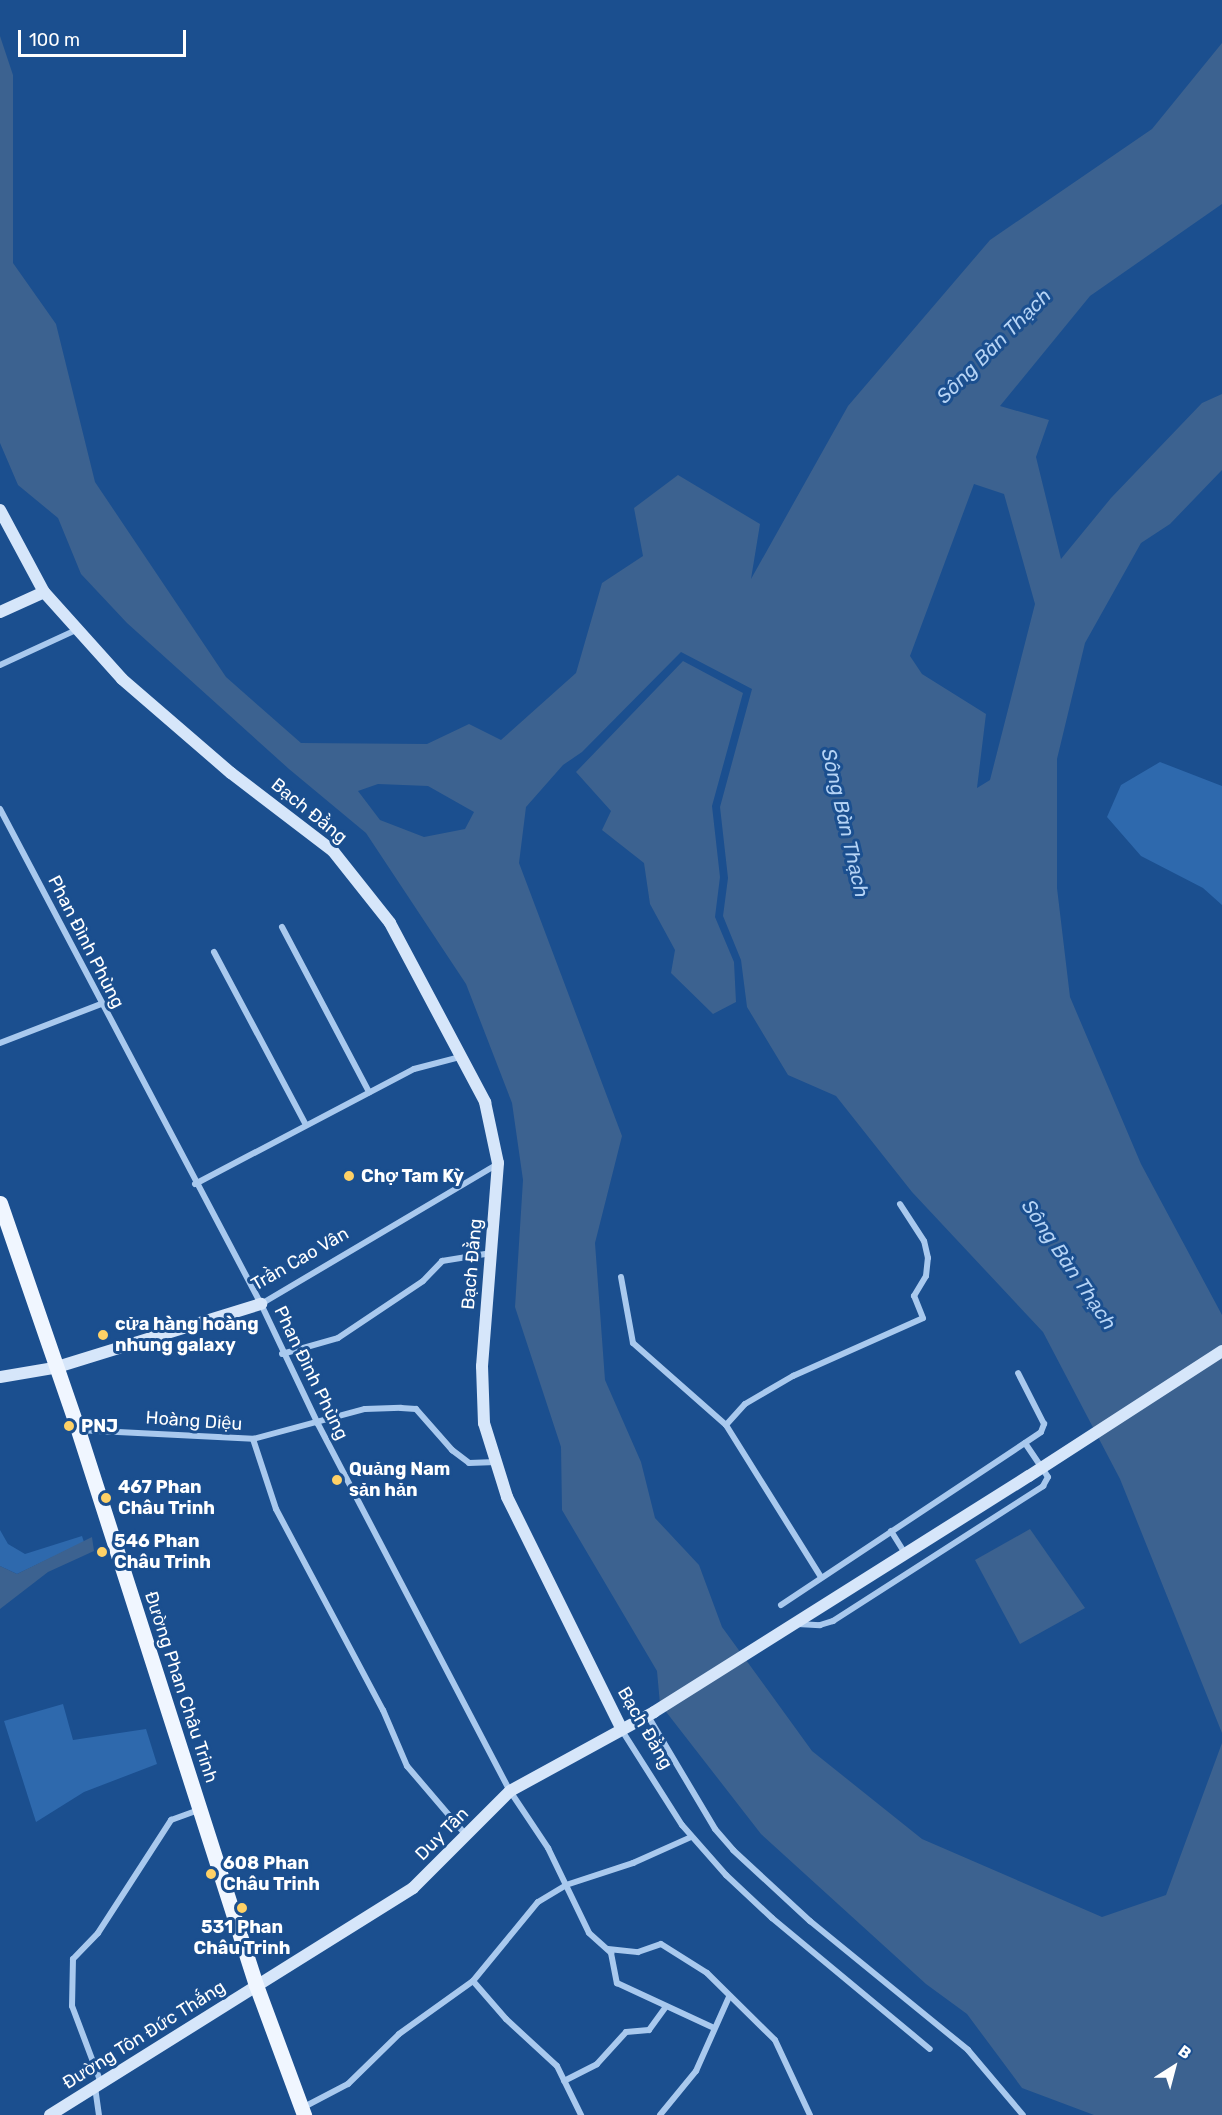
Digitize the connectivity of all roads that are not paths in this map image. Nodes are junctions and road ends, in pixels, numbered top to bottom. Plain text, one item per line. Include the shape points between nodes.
1 (0, 510) edge
2 (44, 592) junction
3 (0, 612) edge
4 (76, 630) junction
5 (0, 665) edge
6 (0, 809) edge
7 (282, 927) dead end
8 (214, 952) dead end
9 (101, 1004) junction
10 (0, 1043) edge
11 (461, 1057) junction
12 (369, 1092) junction
13 (306, 1125) junction
14 (498, 1163) junction
15 (195, 1184) junction
16 (0, 1203) edge
17 (900, 1204) dead end
18 (491, 1253) junction
19 (621, 1277) dead end
20 (261, 1304) junction
21 (1222, 1351) edge
22 (282, 1354) junction
23 (54, 1368) junction
24 (1018, 1373) dead end
25 (0, 1377) edge
26 (318, 1424) junction
27 (726, 1425) junction
28 (78, 1430) junction
29 (254, 1439) junction
30 (1025, 1443) junction
31 (496, 1462) junction
32 (891, 1531) junction
33 (906, 1555) junction
34 (821, 1578) junction
35 (780, 1605) dead end
36 (798, 1623) junction
37 (651, 1714) junction
38 (621, 1728) junction
39 (510, 1791) junction
40 (200, 1810) junction
41 (466, 1836) junction
42 (691, 1837) junction
43 (566, 1885) junction
44 (608, 1949) junction
45 (473, 1981) junction
46 (256, 1985) junction
47 (729, 1997) junction
48 (666, 2007) junction
49 (714, 2028) junction
50 (930, 2049) dead end
51 (564, 2081) junction
52 (98, 2085) junction
53 (302, 2112) edge
54 (50, 2115) edge
55 (99, 2115) edge
56 (581, 2115) edge
57 (660, 2115) edge
58 (810, 2115) edge
59 (1023, 2115) edge

1 - 2 street, Bạch Đằng
2 - 3 street
2 - 4 street, Bạch Đằng
4 - 5 street
4 - 11 street, Bạch Đằng via 122,679 222,765 333,851 390,923
6 - 9 street, Phan Đình Phùng
7 - 12 street
8 - 13 street
9 - 10 street
9 - 15 street, Phan Đình Phùng
11 - 12 street via 414,1069
11 - 14 street, Bạch Đằng via 485,1102
12 - 13 street
13 - 15 street
14 - 18 street, Bạch Đằng
14 - 20 street, Trần Cao Vân
15 - 20 street, Phan Đình Phùng
16 - 23 main road, Đường Phan Châu Trinh
17 - 27 street via 924,1241 928,1258 926,1276 914,1296 924,1318 793,1376 745,1404
18 - 22 street via 442,1261 423,1281 338,1338
18 - 31 street, Bạch Đằng via 482,1366 484,1423
19 - 27 street via 633,1343
20 - 22 street, Phan Đình Phùng
20 - 23 street, Trần Cao Vân
21 - 33 street, Duy Tân, bridge
22 - 26 street, Phan Đình Phùng
23 - 25 street, Trần Cao Vân
23 - 28 main road, Đường Phan Châu Trinh
24 - 30 street via 1044,1424 1041,1432
26 - 29 street, Hoàng Diệu
26 - 31 street, Hoàng Diệu via 365,1409 416,1409 469,1463
26 - 39 street, Phan Đình Phùng
27 - 34 street
28 - 29 street, Hoàng Diệu
28 - 40 main road, Đường Phan Châu Trinh
29 - 41 street via 276,1509 383,1710 407,1766
30 - 32 street
30 - 36 street via 1048,1478 1043,1486 833,1621 820,1625
31 - 38 street, Bạch Đằng via 507,1497
32 - 33 street
32 - 34 street
33 - 36 street, Duy Tân
34 - 35 street
36 - 37 street, Duy Tân
37 - 38 street, Duy Tân
37 - 59 street via 715,1829 733,1850 810,1921 968,2050
38 - 39 street, Duy Tân
38 - 42 street, Bạch Đằng
39 - 41 street, Duy Tân
39 - 43 street, Phan Đình Phùng via 535,1824
40 - 46 main road, Đường Phan Châu Trinh
40 - 52 street via 171,1820 98,1933 73,1959 72,2006
41 - 46 street, Duy Tân via 413,1888
42 - 43 street via 633,1863
42 - 50 street, Bạch Đằng via 772,1918
43 - 44 street, Phan Đình Phùng via 589,1933
43 - 45 street via 532,1909
44 - 47 street via 638,1952 661,1944 667,1946 707,1973
44 - 48 street via 617,1983
45 - 51 street via 506,2019 557,2066
45 - 53 street via 399,2034 348,2084
46 - 52 street, Đường Tôn Đức Thắng
46 - 53 main road, Đường Phan Châu Trinh
47 - 49 street
47 - 58 street via 775,2040
48 - 49 street
48 - 51 street via 649,2030 626,2032 597,2064
49 - 57 street via 696,2071
51 - 56 street
52 - 54 street, Đường Tôn Đức Thắng
52 - 55 street

